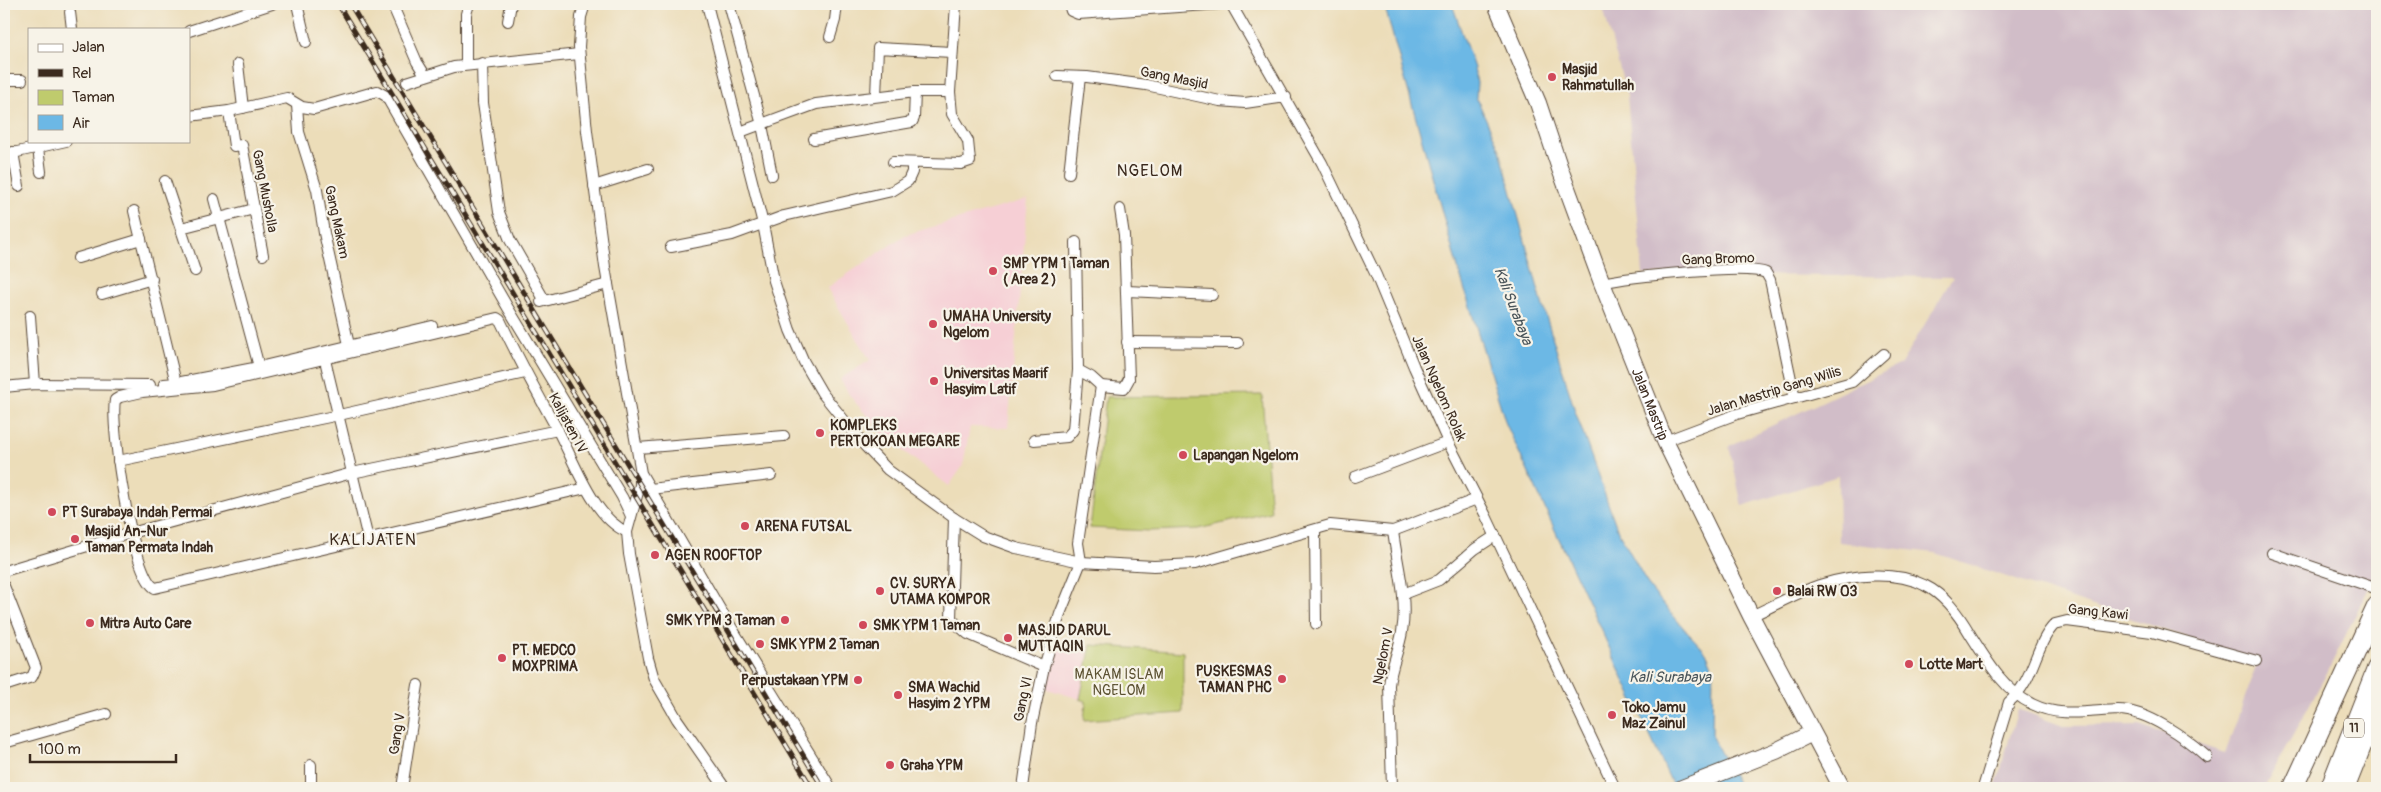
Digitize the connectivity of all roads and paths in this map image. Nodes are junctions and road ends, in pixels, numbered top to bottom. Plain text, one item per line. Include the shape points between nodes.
1 (272, 4) edge
2 (297, 4) edge
3 (392, 4) edge
4 (469, 4) edge
5 (511, 4) edge
6 (585, 4) edge
7 (707, 4) edge
8 (729, 4) edge
9 (837, 4) edge
10 (956, 4) edge
11 (1070, 4) edge
12 (1221, 4) edge
13 (1231, 4) edge
14 (1496, 4) edge
15 (70, 12) dead end
16 (508, 21) dead end
17 (72, 28) edge
18 (190, 32) edge
19 (830, 37) dead end
20 (306, 42) dead end
21 (579, 46) junction
22 (952, 52) junction
23 (471, 61) junction
24 (238, 64) dead end
25 (421, 68) junction
26 (1057, 76) dead end
27 (1080, 77) junction
28 (4, 80) edge
29 (22, 80) dead end
30 (407, 82) dead end
31 (915, 92) junction
32 (950, 92) junction
33 (876, 96) junction
34 (1286, 97) junction
35 (297, 105) junction
36 (242, 108) junction
37 (229, 111) junction
38 (190, 116) edge
39 (761, 125) junction
40 (743, 131) junction
41 (814, 139) dead end
42 (62, 142) edge
43 (38, 148) junction
44 (8, 154) edge
45 (893, 162) dead end
46 (912, 163) junction
47 (648, 169) dead end
48 (41, 172) dead end
49 (1070, 173) dead end
50 (772, 175) dead end
51 (165, 181) dead end
52 (19, 186) dead end
53 (594, 186) junction
54 (214, 199) dead end
55 (254, 209) junction
56 (1120, 209) dead end
57 (134, 211) dead end
58 (219, 218) junction
59 (766, 223) junction
60 (182, 228) junction
61 (141, 239) junction
62 (1076, 242) dead end
63 (671, 247) dead end
64 (263, 255) dead end
65 (78, 258) dead end
66 (195, 271) dead end
67 (152, 279) junction
68 (1602, 283) junction
69 (608, 284) junction
70 (1127, 291) junction
71 (102, 294) dead end
72 (1212, 295) dead end
73 (508, 308) junction
74 (30, 316) dead end
75 (1127, 342) junction
76 (1238, 343) dead end
77 (349, 345) junction
78 (1884, 354) dead end
79 (325, 360) junction
80 (259, 367) junction
81 (1078, 370) junction
82 (525, 373) junction
83 (176, 383) junction
84 (35, 384) junction
85 (1101, 386) junction
86 (4, 387) edge
87 (1795, 398) junction
88 (338, 415) junction
89 (558, 430) junction
90 (784, 436) dead end
91 (1034, 440) dead end
92 (1665, 441) junction
93 (1448, 442) junction
94 (638, 448) junction
95 (118, 461) junction
96 (352, 473) junction
97 (771, 475) dead end
98 (1355, 477) dead end
99 (586, 488) junction
100 (650, 489) junction
101 (1474, 495) junction
102 (631, 516) junction
103 (954, 518) junction
104 (1314, 531) junction
105 (1393, 531) junction
106 (627, 532) junction
107 (131, 533) junction
108 (1496, 536) junction
109 (368, 539) junction
110 (2272, 553) dead end
111 (1081, 560) junction
112 (4, 572) edge
113 (4, 586) edge
114 (2372, 587) dead end
115 (1403, 594) junction
116 (2377, 606) edge
117 (1750, 616) junction
118 (1316, 624) dead end
119 (2257, 661) dead end
120 (1044, 667) junction
121 (2377, 668) edge
122 (418, 685) dead end
123 (4, 686) edge
124 (2017, 695) junction
125 (2377, 707) edge
126 (106, 714) dead end
127 (1812, 733) junction
128 (4, 743) edge
129 (2207, 757) dead end
130 (311, 765) dead end
131 (312, 788) edge
132 (402, 788) edge
133 (725, 788) edge
134 (831, 788) edge
135 (1023, 788) edge
136 (1392, 788) edge
137 (1615, 788) edge
138 (1682, 788) edge
139 (1842, 788) edge
140 (1983, 788) edge
141 (2293, 788) edge
142 (2330, 788) edge
143 (2345, 788) edge

1 - 18 street
2 - 20 street
3 - 25 street
4 - 23 street via 466,14
5 - 16 street
6 - 21 street
7 - 40 street
8 - 39 street
9 - 19 street
10 - 22 street
11 - 12 street via 1072,11 1078,14
13 - 34 street, Jalan Ngelom Rolak
14 - 68 main road, Jalan Mastrip via 1538,103
15 - 17 street
21 - 23 street via 536,60
21 - 53 street
22 - 32 street
22 - 33 street via 878,48
23 - 25 street
23 - 69 street via 483,103 499,212 543,302
24 - 36 street
25 - 30 street
26 - 27 street, Gang Masjid
27 - 34 street, Gang Masjid via 1146,85 1220,101 1245,103
27 - 49 street
28 - 29 street
31 - 32 street
31 - 33 street
31 - 41 street via 912,122
32 - 46 street via 952,114 968,141 970,161 961,164
33 - 39 street via 816,104
34 - 93 street, Jalan Ngelom Rolak via 1376,275
35 - 36 street via 287,98
35 - 73 street via 314,109 377,91 386,96
35 - 77 street, Gang Makam via 299,132 318,196
36 - 37 street
37 - 38 street
37 - 55 street, Gang Musholla via 234,146 242,145
39 - 40 street
39 - 50 street
40 - 59 street
42 - 43 street
43 - 44 street
43 - 48 street
44 - 52 street
45 - 46 street
46 - 59 street via 908,181 892,191
47 - 53 street
51 - 60 street
53 - 69 street
54 - 58 street
55 - 58 street
55 - 64 street, Gang Musholla
56 - 70 street
57 - 61 street
58 - 60 street
58 - 80 street
59 - 63 street via 732,235
59 - 103 street via 774,281 790,330 822,393 888,470
60 - 66 street
61 - 65 street
61 - 67 street
62 - 81 street
67 - 71 street
67 - 83 street
68 - 87 street, Gang Bromo via 1715,271 1756,270 1766,273
68 - 92 main road, Jalan Mastrip
69 - 94 street
70 - 72 street
70 - 75 street
73 - 77 street
73 - 102 street
74 - 84 street
75 - 76 street
75 - 85 street via 1128,385 1124,388
77 - 80 street
78 - 87 street, Jalan Mastrip Gang Wilis via 1852,382
79 - 82 street, Kalijaten IV via 497,318
79 - 88 street
79 - 95 street via 203,387 120,396 114,405
80 - 83 street
81 - 85 street via 1092,376
81 - 91 street via 1074,425 1070,434 1062,438
82 - 88 street
82 - 89 street, Kalijaten IV
83 - 84 street via 145,386
84 - 86 street
85 - 111 street via 1078,546
87 - 92 street, Jalan Mastrip Gang Wilis via 1737,414
88 - 95 street
88 - 96 street
89 - 96 street
89 - 99 street, Kalijaten IV
90 - 94 street
92 - 117 main road, Jalan Mastrip
93 - 98 street
93 - 101 street, Jalan Ngelom Rolak
94 - 100 street via 641,473
94 - 102 street via 640,485
95 - 107 street
96 - 107 street
96 - 109 street
97 - 100 street
99 - 106 street, Kalijaten IV via 610,521
99 - 109 street
100 - 134 street
101 - 105 street
101 - 108 street, Jalan Ngelom Rolak
102 - 106 street
103 - 111 street via 983,536 1016,548
103 - 120 street via 951,619 968,634
104 - 105 street via 1336,525
104 - 111 street via 1195,564 1154,566
104 - 118 street
105 - 115 street, Ngelom V
106 - 133 street via 654,679 677,719
107 - 109 street via 148,581 155,588
107 - 112 street
108 - 115 street via 1482,543 1438,580
108 - 137 street, Jalan Ngelom Rolak
110 - 114 street
111 - 120 street, Gang VI
113 - 123 street via 36,668 32,677
115 - 136 street, Ngelom V via 1402,633 1389,685
116 - 141 highway
117 - 124 street via 1822,584 1845,578 1869,576 1923,584 1952,607 1984,656
117 - 127 main road, Jalan Mastrip
119 - 124 street, Gang Kawi via 2152,632 2060,622 2051,628 2031,674
120 - 135 street, Gang VI
121 - 142 highway, 11
122 - 132 street, Gang V
124 - 129 street via 2050,712 2119,710 2141,714 2191,742
124 - 140 street, Gang Kawi via 2009,702
125 - 143 highway, 11
126 - 128 street
127 - 138 main road via 1776,751
127 - 139 main road, Jalan Mastrip
130 - 131 street

